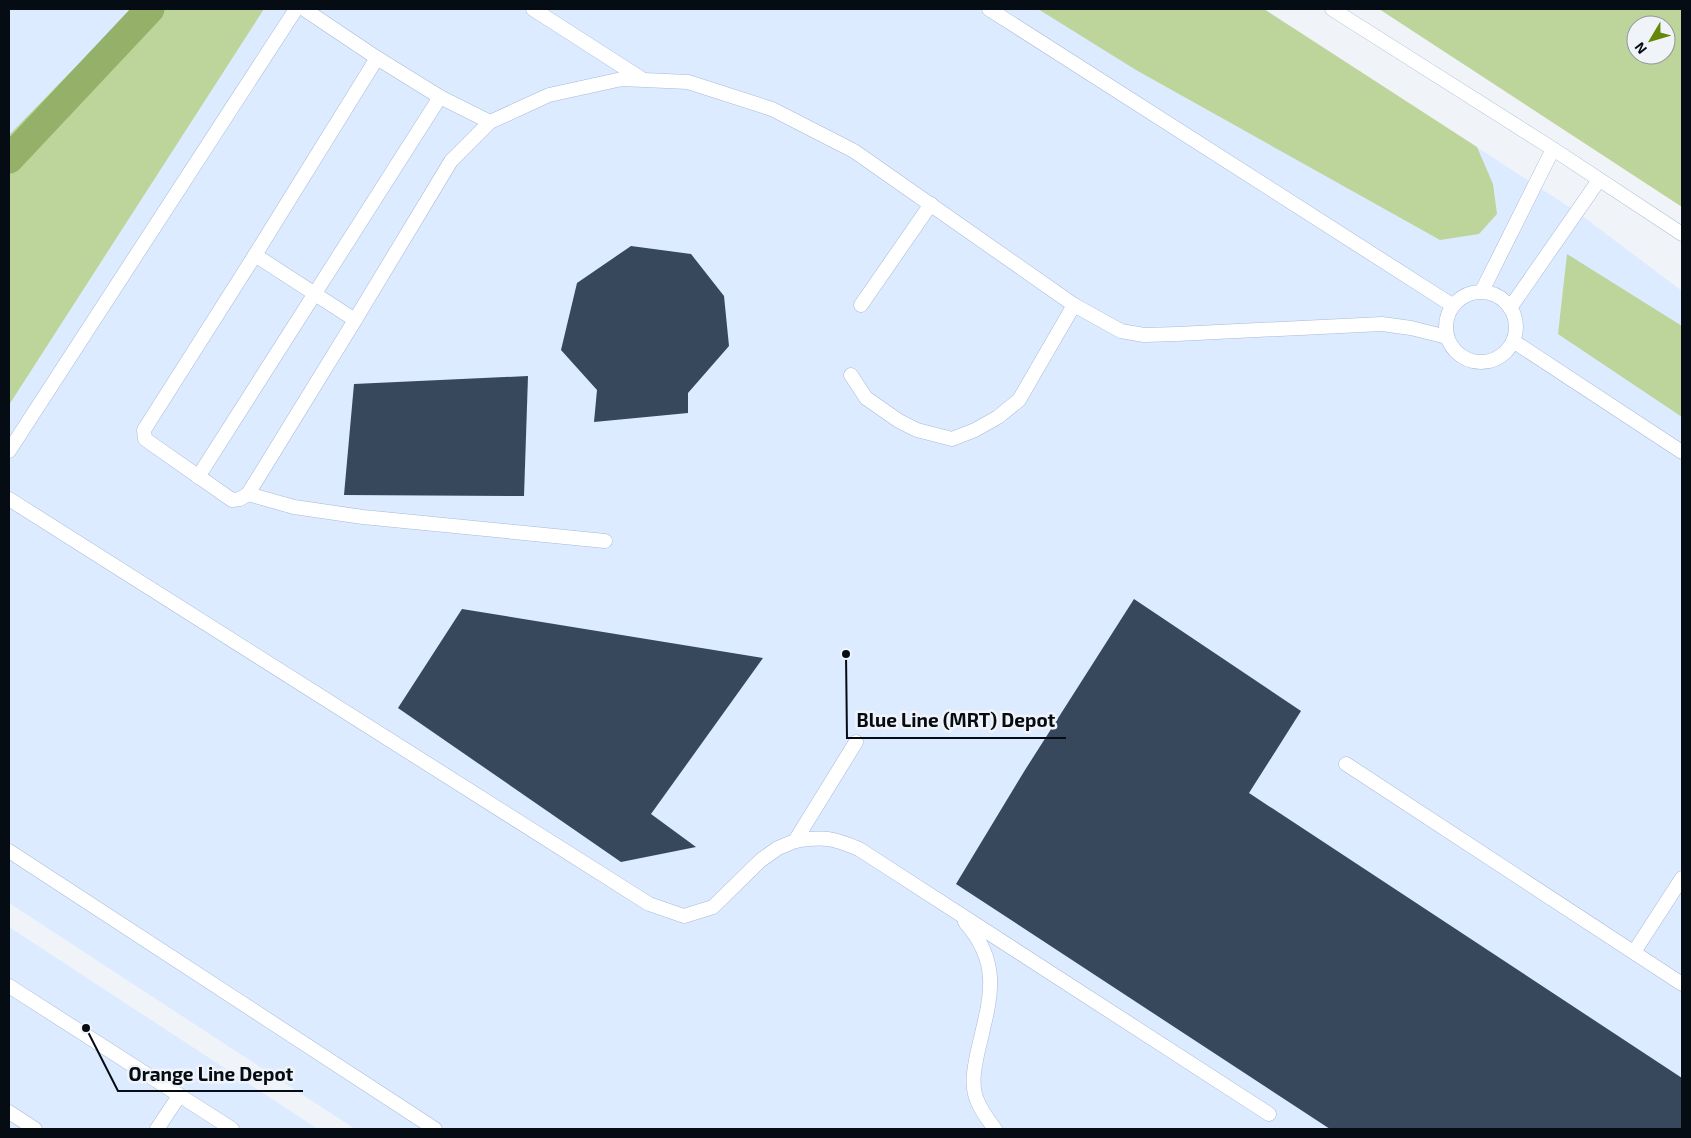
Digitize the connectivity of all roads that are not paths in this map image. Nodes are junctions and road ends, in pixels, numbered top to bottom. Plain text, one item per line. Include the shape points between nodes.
1 (296, 9) edge
2 (304, 9) edge
3 (533, 9) edge
4 (989, 9) edge
5 (1332, 9) edge
6 (377, 58) junction
7 (642, 80) junction
8 (440, 97) junction
9 (490, 122) junction
10 (1553, 150) junction
11 (1600, 180) junction
12 (931, 204) junction
13 (1682, 234) edge
14 (255, 255) junction
15 (1482, 291) junction
16 (314, 295) junction
17 (861, 305) dead end
18 (1074, 305) junction
19 (1452, 305) junction
20 (1510, 308) junction
21 (355, 320) junction
22 (1447, 337) junction
23 (1513, 341) junction
24 (851, 375) dead end
25 (9, 451) edge
26 (1682, 452) edge
27 (198, 477) junction
28 (248, 494) junction
29 (9, 499) edge
30 (605, 541) dead end
31 (856, 742) dead end
32 (1346, 764) dead end
33 (795, 841) junction
34 (9, 851) edge
35 (1682, 878) edge
36 (956, 912) junction
37 (1634, 952) junction
38 (1682, 984) edge
39 (9, 986) edge
40 (179, 1096) junction
41 (9, 1112) edge
42 (1269, 1114) dead end
43 (35, 1129) edge
44 (157, 1129) edge
45 (232, 1129) edge
46 (434, 1129) edge
47 (995, 1129) edge

1 - 25 lane
2 - 6 lane
3 - 7 lane
4 - 19 lane
5 - 10 lane
6 - 8 lane
6 - 14 lane
7 - 9 lane via 622,79 549,95
7 - 12 lane via 688,82 772,109 854,151
8 - 9 lane
8 - 16 lane
9 - 21 lane via 451,161
10 - 11 lane
10 - 15 lane
11 - 13 lane
11 - 20 lane
12 - 17 lane
12 - 18 lane
14 - 16 lane
14 - 27 lane via 144,430 145,439
15 - 19 lane via 1466,294
15 - 20 lane via 1498,296
16 - 21 lane
16 - 27 lane
18 - 22 lane via 1121,331 1144,335 1382,324
18 - 24 lane via 1019,400 991,421 952,439 917,430 899,421 866,398
19 - 22 lane via 1446,320
20 - 23 lane via 1516,324
21 - 28 lane
22 - 23 lane via 1456,352 1471,361 1487,361 1503,354
23 - 26 lane
27 - 28 lane via 232,500
28 - 30 lane via 294,507 363,517
29 - 33 lane via 649,904 684,916 713,907 761,860
31 - 33 lane
32 - 37 lane
33 - 36 lane via 817,837 838,840 859,849
34 - 46 lane
35 - 37 lane
36 - 42 lane
36 - 47 lane via 975,933 991,975 990,997 973,1082 976,1100
37 - 38 lane
39 - 40 lane
40 - 44 lane
40 - 45 lane
41 - 43 lane

